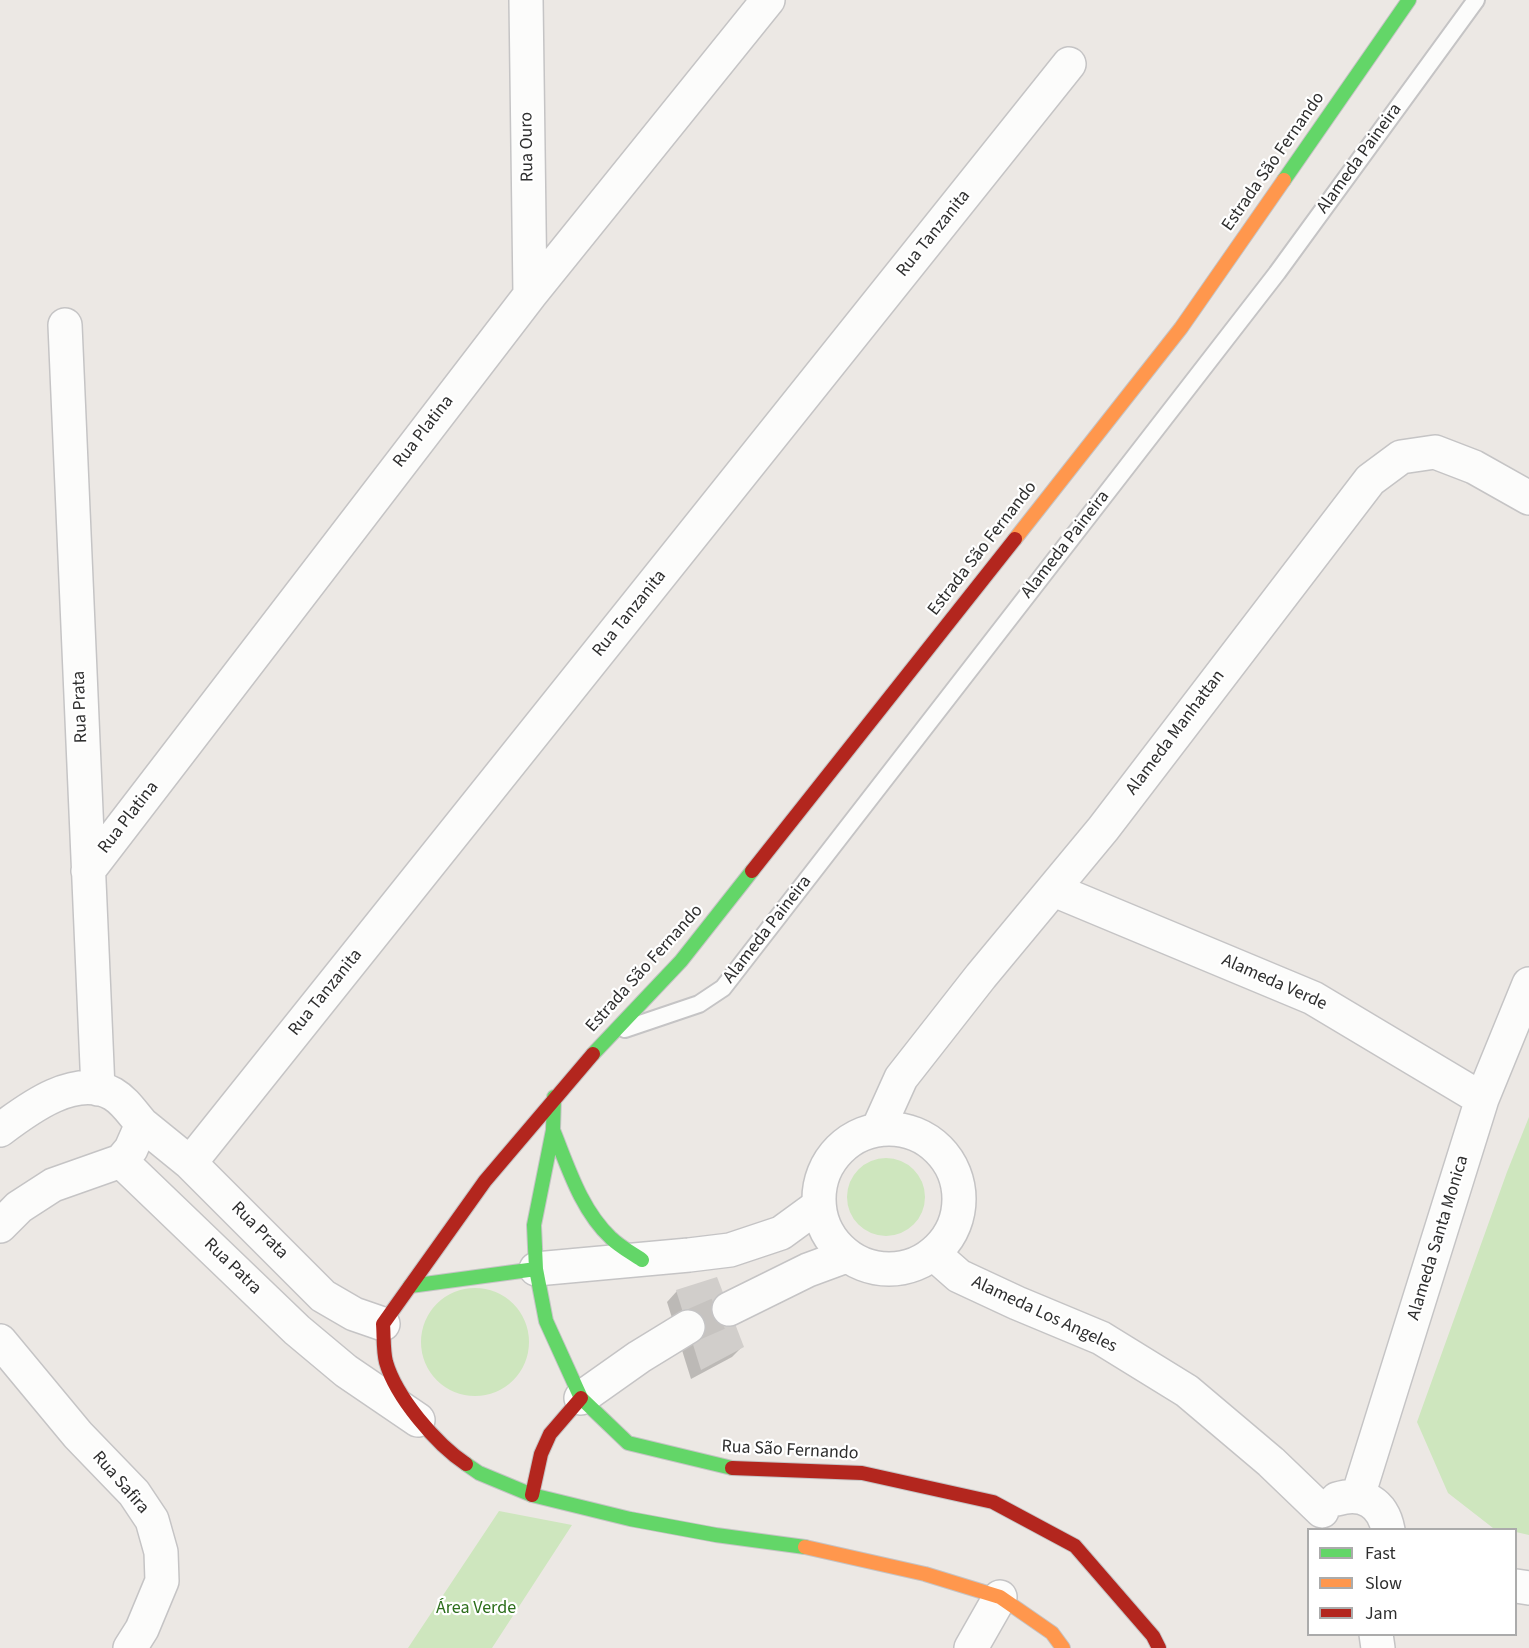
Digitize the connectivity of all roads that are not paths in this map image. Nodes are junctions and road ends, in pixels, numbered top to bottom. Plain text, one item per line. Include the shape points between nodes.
1 (526, 0) edge
2 (768, 0) edge
3 (1409, 0) edge
4 (1476, 0) edge
5 (1070, 64) dead end
6 (530, 295) junction
7 (65, 325) dead end
8 (1529, 498) edge
9 (88, 870) junction
10 (1054, 890) junction
11 (1529, 984) edge
12 (610, 1034) junction
13 (98, 1089) junction
14 (554, 1097) junction
15 (1482, 1099) junction
16 (3, 1123) edge
17 (142, 1124) junction
18 (878, 1129) junction
19 (553, 1130) junction
20 (121, 1161) junction
21 (190, 1163) junction
22 (818, 1206) junction
23 (0, 1226) edge
24 (934, 1254) junction
25 (846, 1256) junction
26 (642, 1260) junction
27 (536, 1269) junction
28 (410, 1286) junction
29 (323, 1296) junction
30 (729, 1309) tunnel mouth
31 (383, 1324) junction
32 (688, 1327) tunnel mouth
33 (297, 1330) junction
34 (0, 1341) edge
35 (581, 1398) junction
36 (418, 1420) junction
37 (532, 1495) junction
38 (1358, 1496) junction
39 (1319, 1520) edge
40 (1388, 1528) edge
41 (999, 1597) junction
42 (130, 1648) edge
43 (971, 1648) edge
44 (1064, 1648) edge
45 (1159, 1648) edge

1 - 6 street, Rua Ouro
2 - 6 street, Rua Platina
3 - 12 main road, Estrada São Fernando via 1181,328 681,961
4 - 12 lane, Alameda Paineira via 1269,283 723,988 699,1004
5 - 21 street, Rua Tanzanita
6 - 9 street, Rua Platina
7 - 9 street, Rua Prata
8 - 10 street, Alameda Manhattan via 1474,467 1435,452 1401,457 1370,480
9 - 13 street, Rua Prata
10 - 15 street, Alameda Verde via 1313,998
10 - 18 street, Alameda Manhattan via 901,1078
11 - 15 street, Alameda Santa Monica
12 - 14 main road, Estrada São Fernando
13 - 16 street via 73,1088 56,1094
13 - 17 street, Rua Prata via 127,1105
14 - 19 main road, Rua São Fernando
14 - 28 main road, Estrada São Fernando via 485,1181
15 - 38 street, Alameda Santa Monica
17 - 20 street
17 - 21 street, Rua Prata
18 - 22 street via 857,1136 838,1150 824,1169
18 - 24 street via 902,1129 923,1137 942,1151 954,1170 960,1192 958,1216 949,1237
19 - 26 main road via 591,1212 610,1237
19 - 27 main road, Rua São Fernando via 534,1225
20 - 23 street via 52,1185 19,1207
20 - 33 street, Rua Patra
21 - 29 street, Rua Prata
22 - 25 street via 830,1239
22 - 26 street via 781,1233 751,1244
24 - 25 street via 914,1265 891,1270 868,1267
24 - 39 street, Alameda Los Angeles via 959,1276 1101,1338 1187,1391 1271,1462
25 - 30 street
26 - 27 street
27 - 28 main road
27 - 35 main road, Rua São Fernando via 546,1321
28 - 31 main road, Estrada São Fernando
29 - 31 street, Rua Prata via 354,1314
29 - 33 street
31 - 36 main road via 386,1361
32 - 35 street
33 - 36 street, Rua Patra via 346,1371
34 - 42 street, Rua Safira via 78,1435 134,1493 152,1520 161,1552 162,1581
35 - 37 main road via 550,1434
35 - 45 main road, Rua São Fernando via 628,1443 726,1468 862,1473 993,1502 1075,1546 1154,1636
36 - 37 main road via 458,1459 479,1473
37 - 41 main road via 652,1523 793,1544 925,1574
38 - 39 street via 1335,1500
38 - 40 street via 1379,1508
41 - 43 street
41 - 44 main road via 1052,1634

